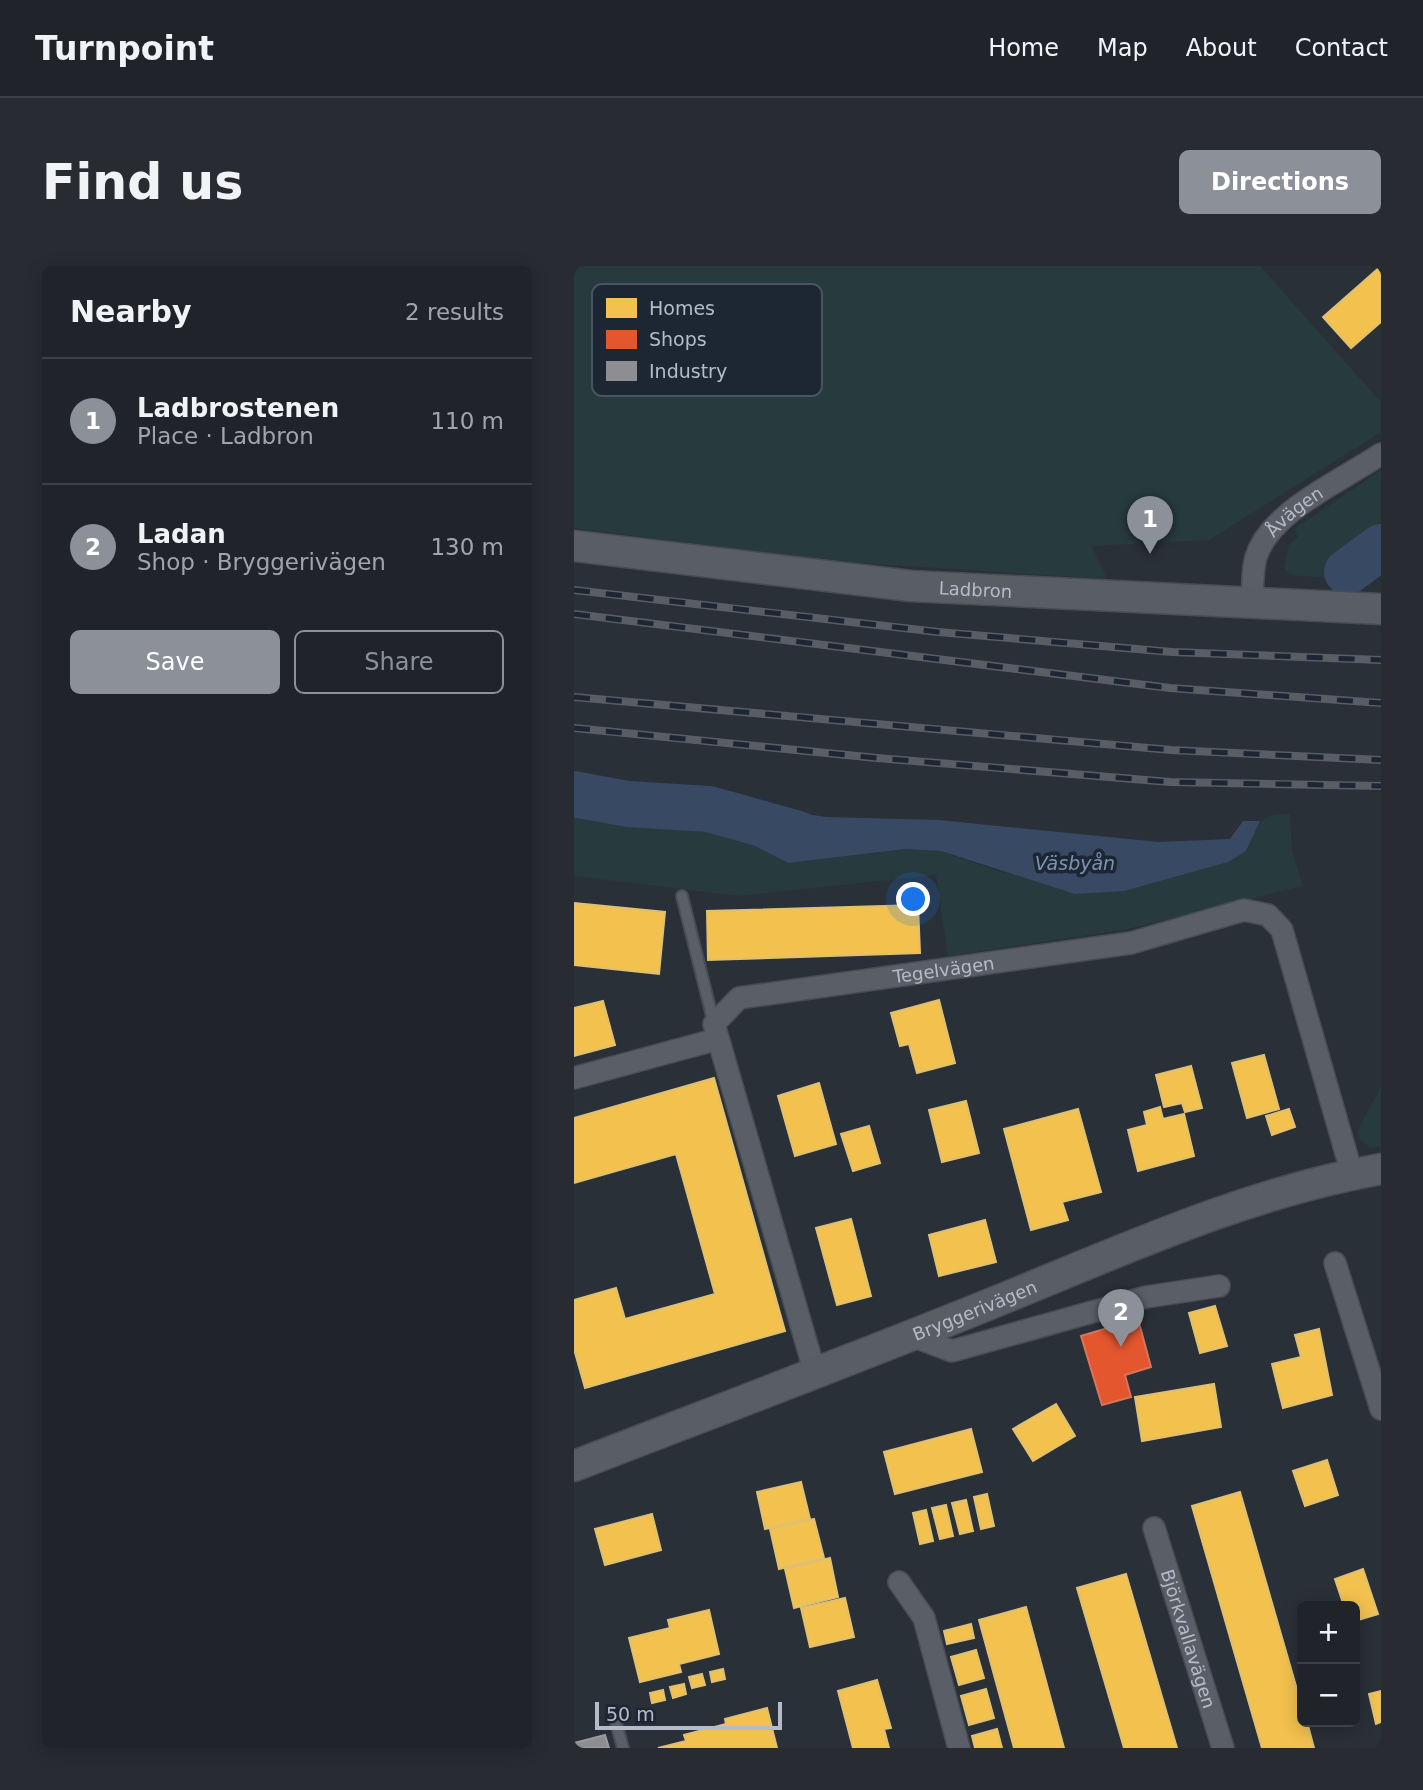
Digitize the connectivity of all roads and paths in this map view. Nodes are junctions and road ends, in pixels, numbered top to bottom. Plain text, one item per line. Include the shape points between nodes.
1 (1381, 454) edge
2 (574, 546) edge
3 (1252, 601) junction
4 (1381, 610) edge
5 (682, 896) dead end
6 (716, 1032) junction
7 (574, 1078) edge
8 (1381, 1168) edge
9 (1352, 1174) junction
10 (1335, 1263) dead end
11 (1219, 1286) dead end
12 (912, 1336) junction
13 (815, 1373) junction
14 (1381, 1409) edge
15 (574, 1466) edge
16 (1154, 1528) dead end
17 (899, 1582) dead end
18 (615, 1719) dead end
19 (622, 1748) edge
20 (959, 1748) edge
21 (1223, 1748) edge

1 - 3 street, Åvägen via 1269,532 1256,557
2 - 3 street, Ladbron via 911,586
3 - 4 street, Ladbron
5 - 6 lane
6 - 7 street
6 - 9 street, Tegelvägen via 738,998 1131,943 1244,910 1268,915 1282,930
6 - 13 street
8 - 9 street, Bryggerivägen
9 - 12 street, Bryggerivägen via 1273,1195 1171,1231
10 - 14 street
11 - 12 street via 1146,1297 952,1351
12 - 13 street, Bryggerivägen
13 - 15 street, Bryggerivägen
16 - 21 street, Björkvallavägen
17 - 20 street via 924,1618
18 - 19 lane

